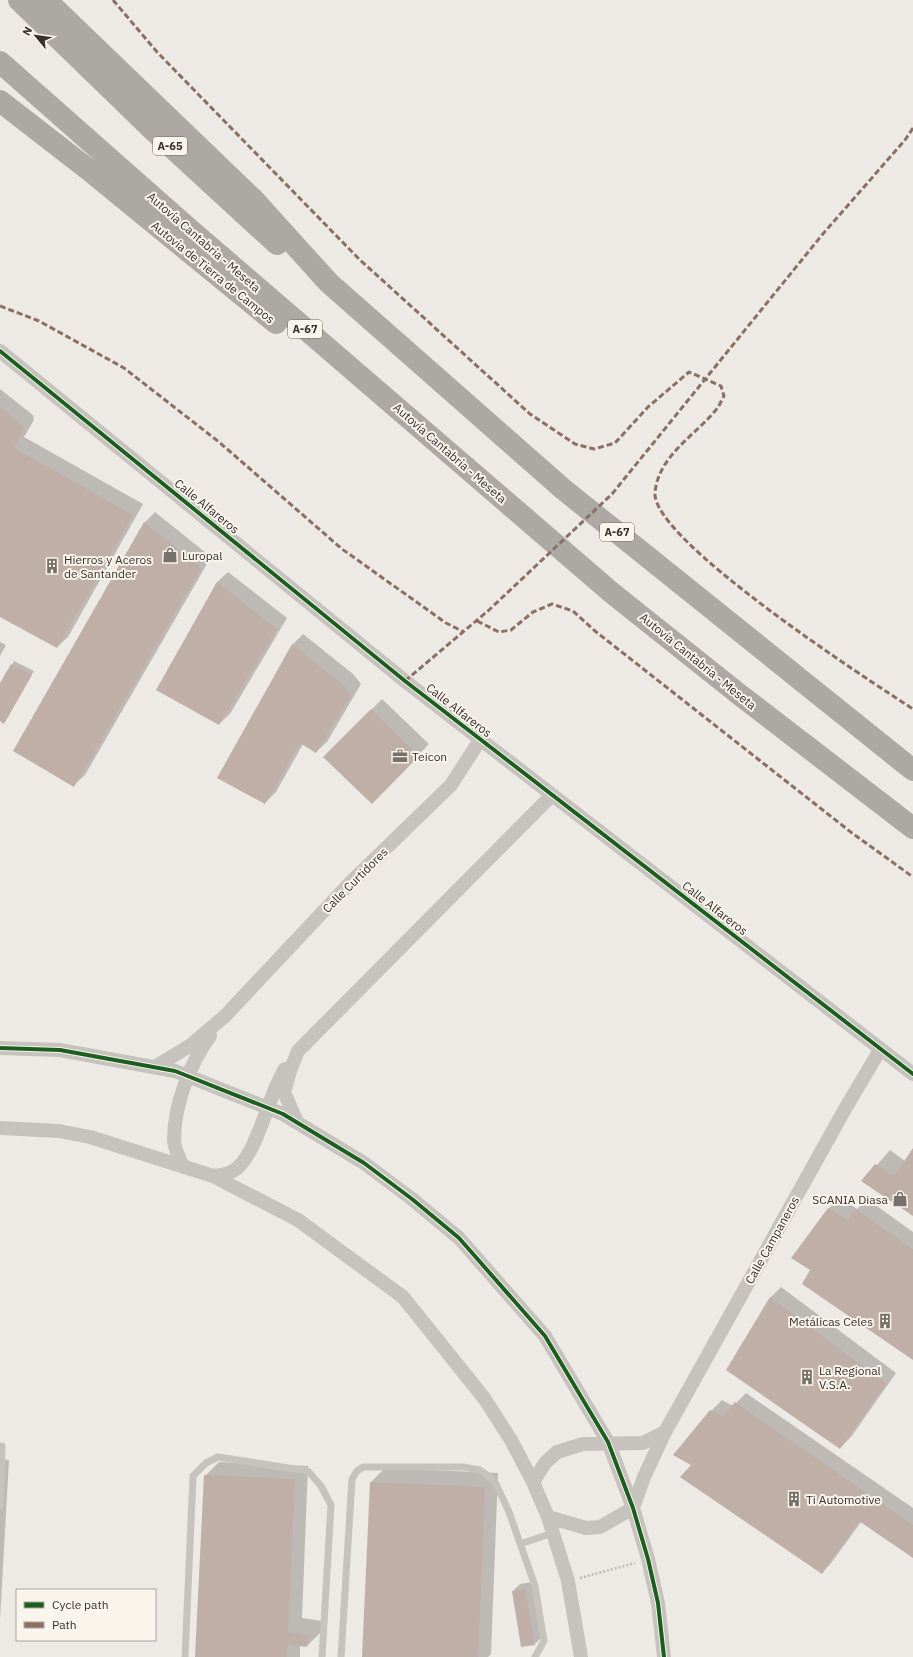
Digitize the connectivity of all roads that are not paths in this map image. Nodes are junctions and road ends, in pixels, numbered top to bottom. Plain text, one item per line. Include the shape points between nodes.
1 (19, 0) edge
2 (46, 0) edge
3 (0, 62) edge
4 (0, 101) edge
5 (329, 283) junction
6 (0, 351) edge
7 (612, 593) junction
8 (480, 740) junction
9 (913, 770) edge
10 (552, 795) junction
11 (913, 828) edge
12 (225, 1016) junction
13 (0, 1048) edge
14 (880, 1050) junction
15 (298, 1051) junction
16 (155, 1067) junction
17 (913, 1074) edge
18 (188, 1076) junction
19 (267, 1108) junction
20 (297, 1122) junction
21 (0, 1128) edge
22 (182, 1167) junction
23 (213, 1176) junction
24 (665, 1432) junction
25 (608, 1442) junction
26 (0, 1446) edge
27 (533, 1482) junction
28 (0, 1506) edge
29 (633, 1508) junction
30 (548, 1517) junction
31 (553, 1533) junction
32 (520, 1544) junction
33 (185, 1657) edge
34 (322, 1657) edge
35 (341, 1657) edge
36 (535, 1657) edge
37 (581, 1657) edge
38 (664, 1657) edge

1 - 5 highway, A-65 via 154,131 274,242
2 - 5 highway, A-67 via 253,199
3 - 7 highway, Autovía Cantabria - Meseta / A-67 via 188,228
4 - 7 highway, Autovia de Tierra de Campos
5 - 9 highway, A-67 via 563,489
6 - 8 street, Calle Alfareros
7 - 11 highway, Autovía Cantabria - Meseta / A-67
8 - 10 street, Calle Alfareros
8 - 12 street, Calle Curtidores via 451,785 350,883
10 - 14 street, Calle Alfareros
10 - 15 street
12 - 16 street, Calle Curtidores via 191,1045
12 - 18 street, Calle Curtidores via 198,1052
13 - 16 street via 60,1050
14 - 17 street, Calle Alfareros
14 - 24 street, Calle Campaneros
15 - 19 street via 278,1080
15 - 20 street via 284,1092
16 - 18 street
18 - 19 street
18 - 22 street, Calle Curtidores via 177,1115 174,1142
19 - 20 street
19 - 23 street via 245,1161 232,1172
20 - 25 street via 364,1163 459,1238 545,1336
21 - 22 street via 59,1131 90,1137
22 - 23 street
23 - 27 street via 298,1220 403,1297 484,1398 511,1440
24 - 25 street via 642,1443
24 - 29 street, Calle Campaneros
25 - 27 street via 582,1444 557,1452 545,1463
25 - 29 street
26 - 28 lane
27 - 30 street
29 - 30 street via 600,1527 586,1528
29 - 38 street via 658,1603
30 - 31 street
31 - 32 lane
31 - 37 street via 568,1581
32 - 35 lane via 496,1484 480,1470 463,1467 363,1467 356,1471 352,1479
32 - 36 lane via 535,1586 544,1641
33 - 34 lane via 193,1476 206,1463 218,1457 308,1471 321,1486 331,1505

